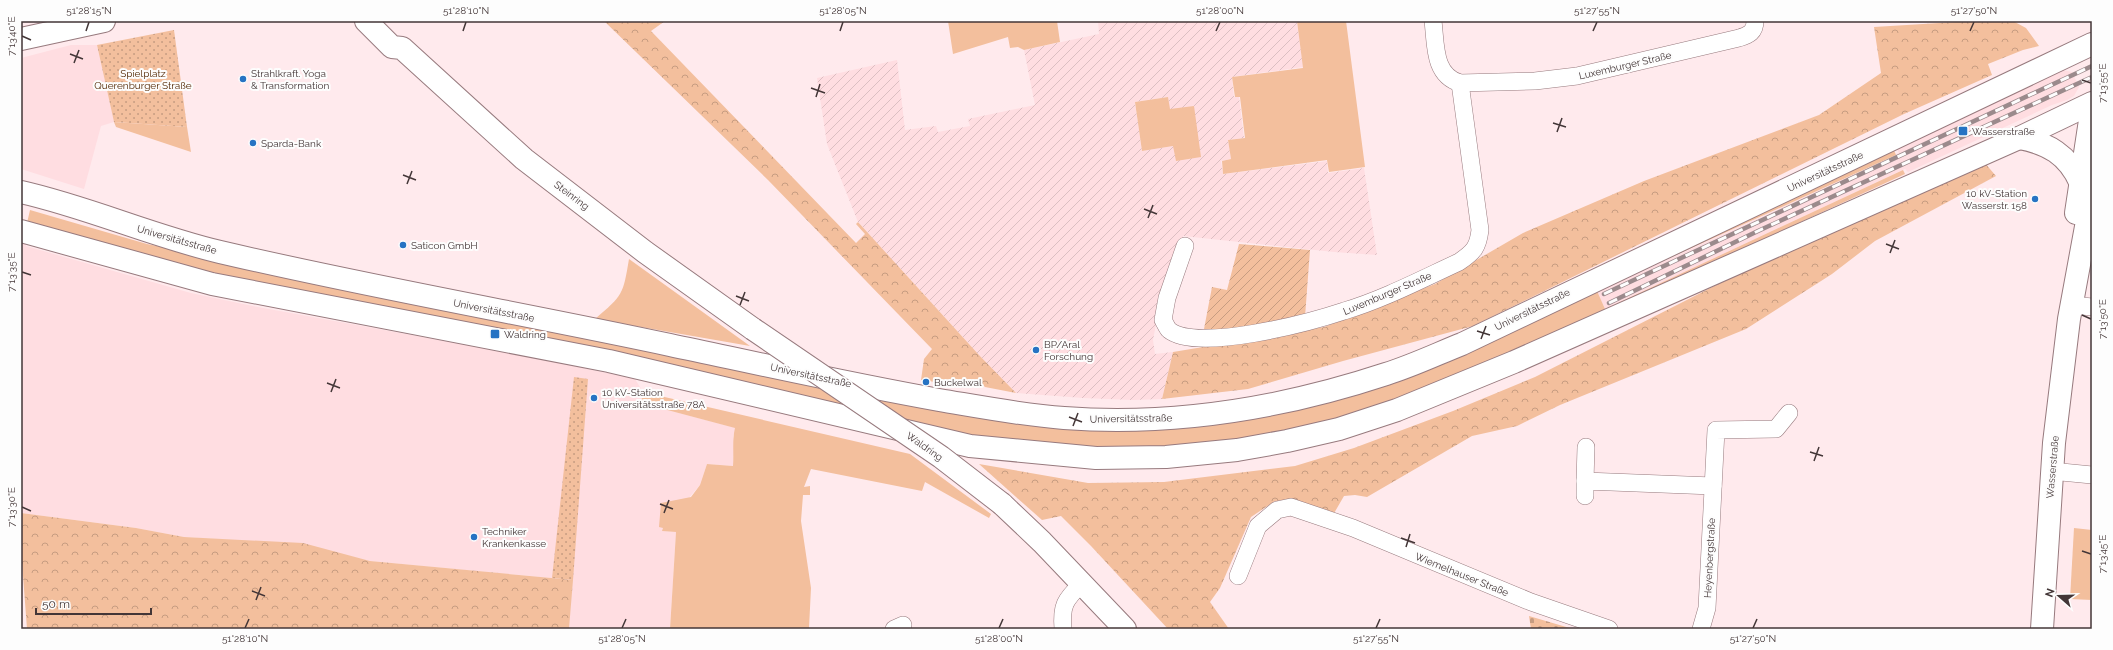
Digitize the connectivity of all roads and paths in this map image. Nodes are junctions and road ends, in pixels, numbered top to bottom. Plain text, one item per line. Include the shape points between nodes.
1 (104, 21) edge
2 (366, 21) edge
3 (386, 21) edge
4 (1432, 21) edge
5 (1755, 21) edge
6 (21, 39) edge
7 (2092, 44) edge
8 (402, 48) junction
9 (1460, 83) junction
10 (2092, 102) edge
11 (2092, 107) edge
12 (2019, 138) junction
13 (2086, 188) edge
14 (21, 192) edge
15 (21, 231) edge
16 (1185, 246) dead end
17 (2082, 306) edge
18 (753, 329) joint
19 (1789, 413) dead end
20 (1586, 447) dead end
21 (2051, 471) junction
22 (2092, 475) edge
23 (1713, 486) junction
24 (1238, 576) dead end
25 (1082, 583) junction
26 (1063, 629) edge
27 (1125, 629) edge
28 (1609, 629) edge
29 (1701, 629) edge
30 (2042, 629) edge

1 - 6 main road
2 - 8 main road, Steinring via 392,47
3 - 8 main road, Steinring via 401,36
4 - 9 street via 1438,63 1444,74
5 - 9 street, Luxemburger Straße via 1754,29 1749,35 1608,71 1536,81
7 - 14 main road, Universitätsstraße via 1462,344 1388,374 1302,398 1170,418 1064,418 873,388 217,251
8 - 18 main road, Steinring via 524,159 645,252
9 - 16 street, Luxemburger Straße via 1480,230 1478,245 1459,262 1344,311 1254,333 1213,339 1186,336 1169,330 1163,320 1167,298
10 - 12 main road
11 - 13 main road, Wasserstraße
12 - 13 main road via 2052,148 2068,162
12 - 15 main road via 1514,362 1397,410 1339,429 1287,441 1237,450 1166,457 1096,458 970,446 588,356 212,284
13 - 17 main road, Wasserstraße via 2071,253
17 - 21 main road, Wasserstraße via 2064,358
18 - 25 main road, Waldring, bridge via 941,457 1002,504
19 - 23 street, Heyenbergstraße via 1776,429 1716,430
20 - 23 street via 1585,488
21 - 22 street
21 - 30 main road, Wasserstraße
23 - 29 street, Heyenbergstraße via 1707,608
24 - 28 street, Wiemelhauser Straße via 1258,526 1276,510 1291,507 1353,528 1531,602
25 - 26 street via 1069,596 1062,608
25 - 27 main road, Waldring

